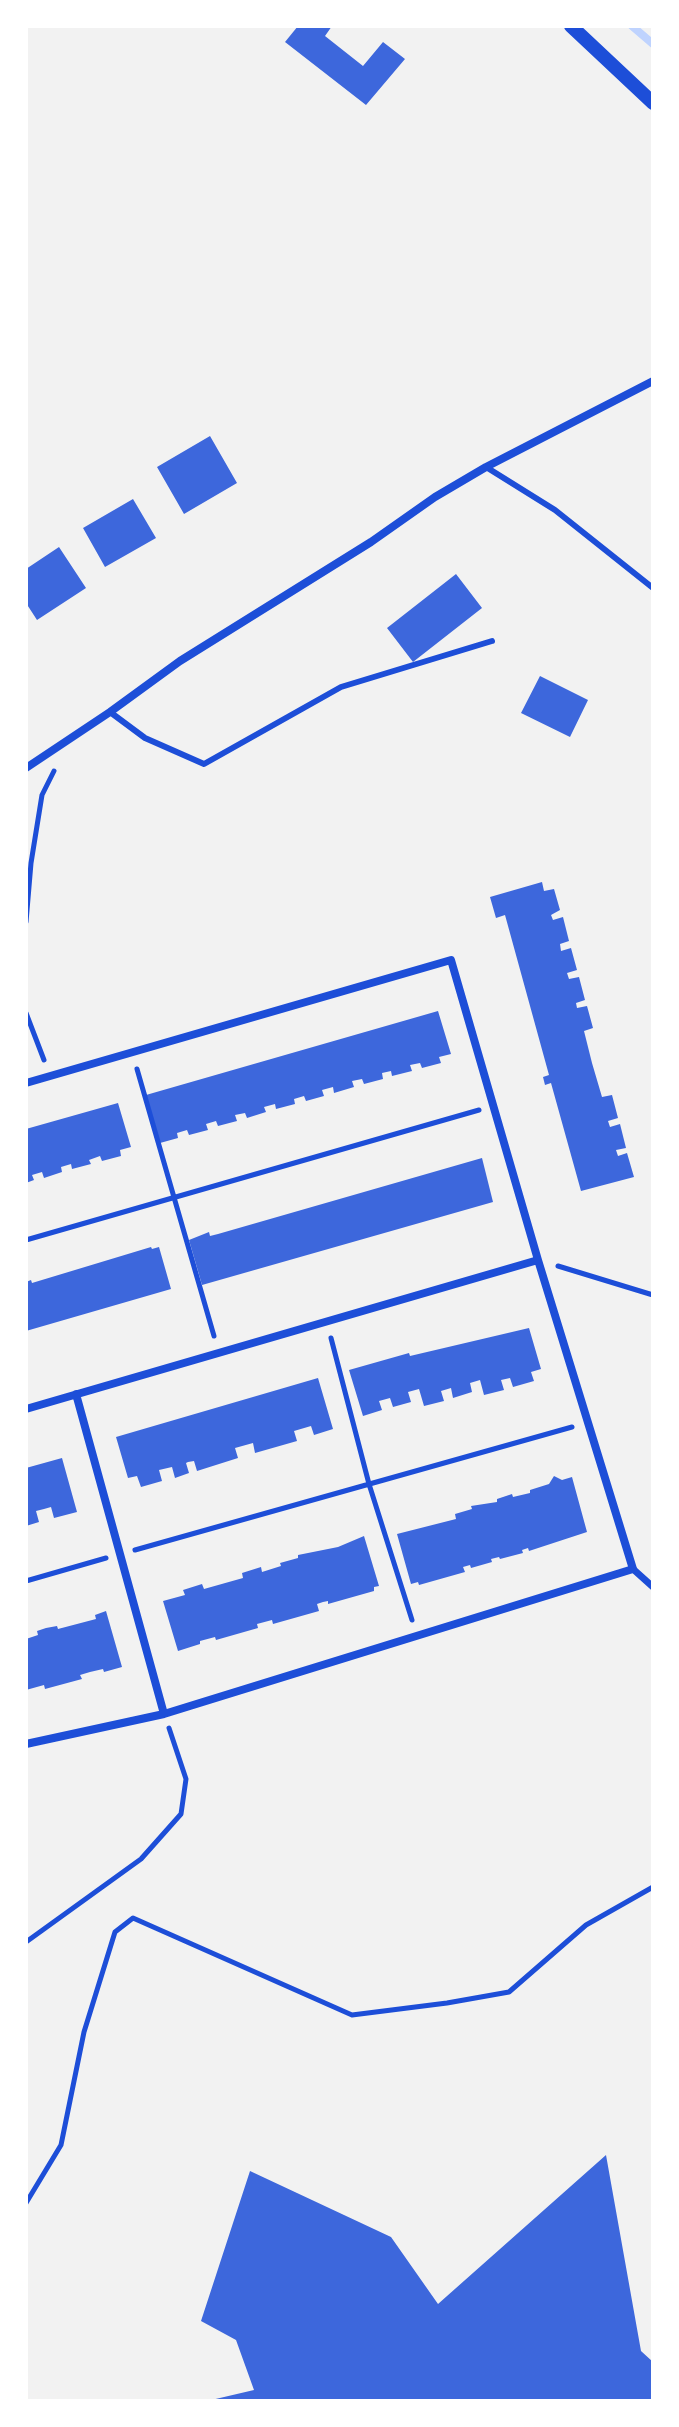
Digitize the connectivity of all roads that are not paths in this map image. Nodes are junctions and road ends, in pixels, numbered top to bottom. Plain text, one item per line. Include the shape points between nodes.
1 (571, 26) edge
2 (653, 103) edge
3 (653, 381) edge
4 (486, 467) junction
5 (653, 588) edge
6 (492, 641) dead end
7 (110, 712) junction
8 (26, 768) edge
9 (26, 1083) edge
10 (538, 1260) junction
11 (76, 1394) junction
12 (26, 1409) edge
13 (633, 1569) junction
14 (653, 1587) edge
15 (164, 1714) junction
16 (26, 1744) edge

1 - 2 street
3 - 4 street
4 - 5 lane via 555,510
4 - 7 street via 180,661
6 - 7 lane via 341,687 204,764 145,738
7 - 8 street
9 - 10 street via 451,960
10 - 11 street
10 - 13 street
11 - 12 street
11 - 15 street
13 - 14 street
13 - 15 street
15 - 16 street

